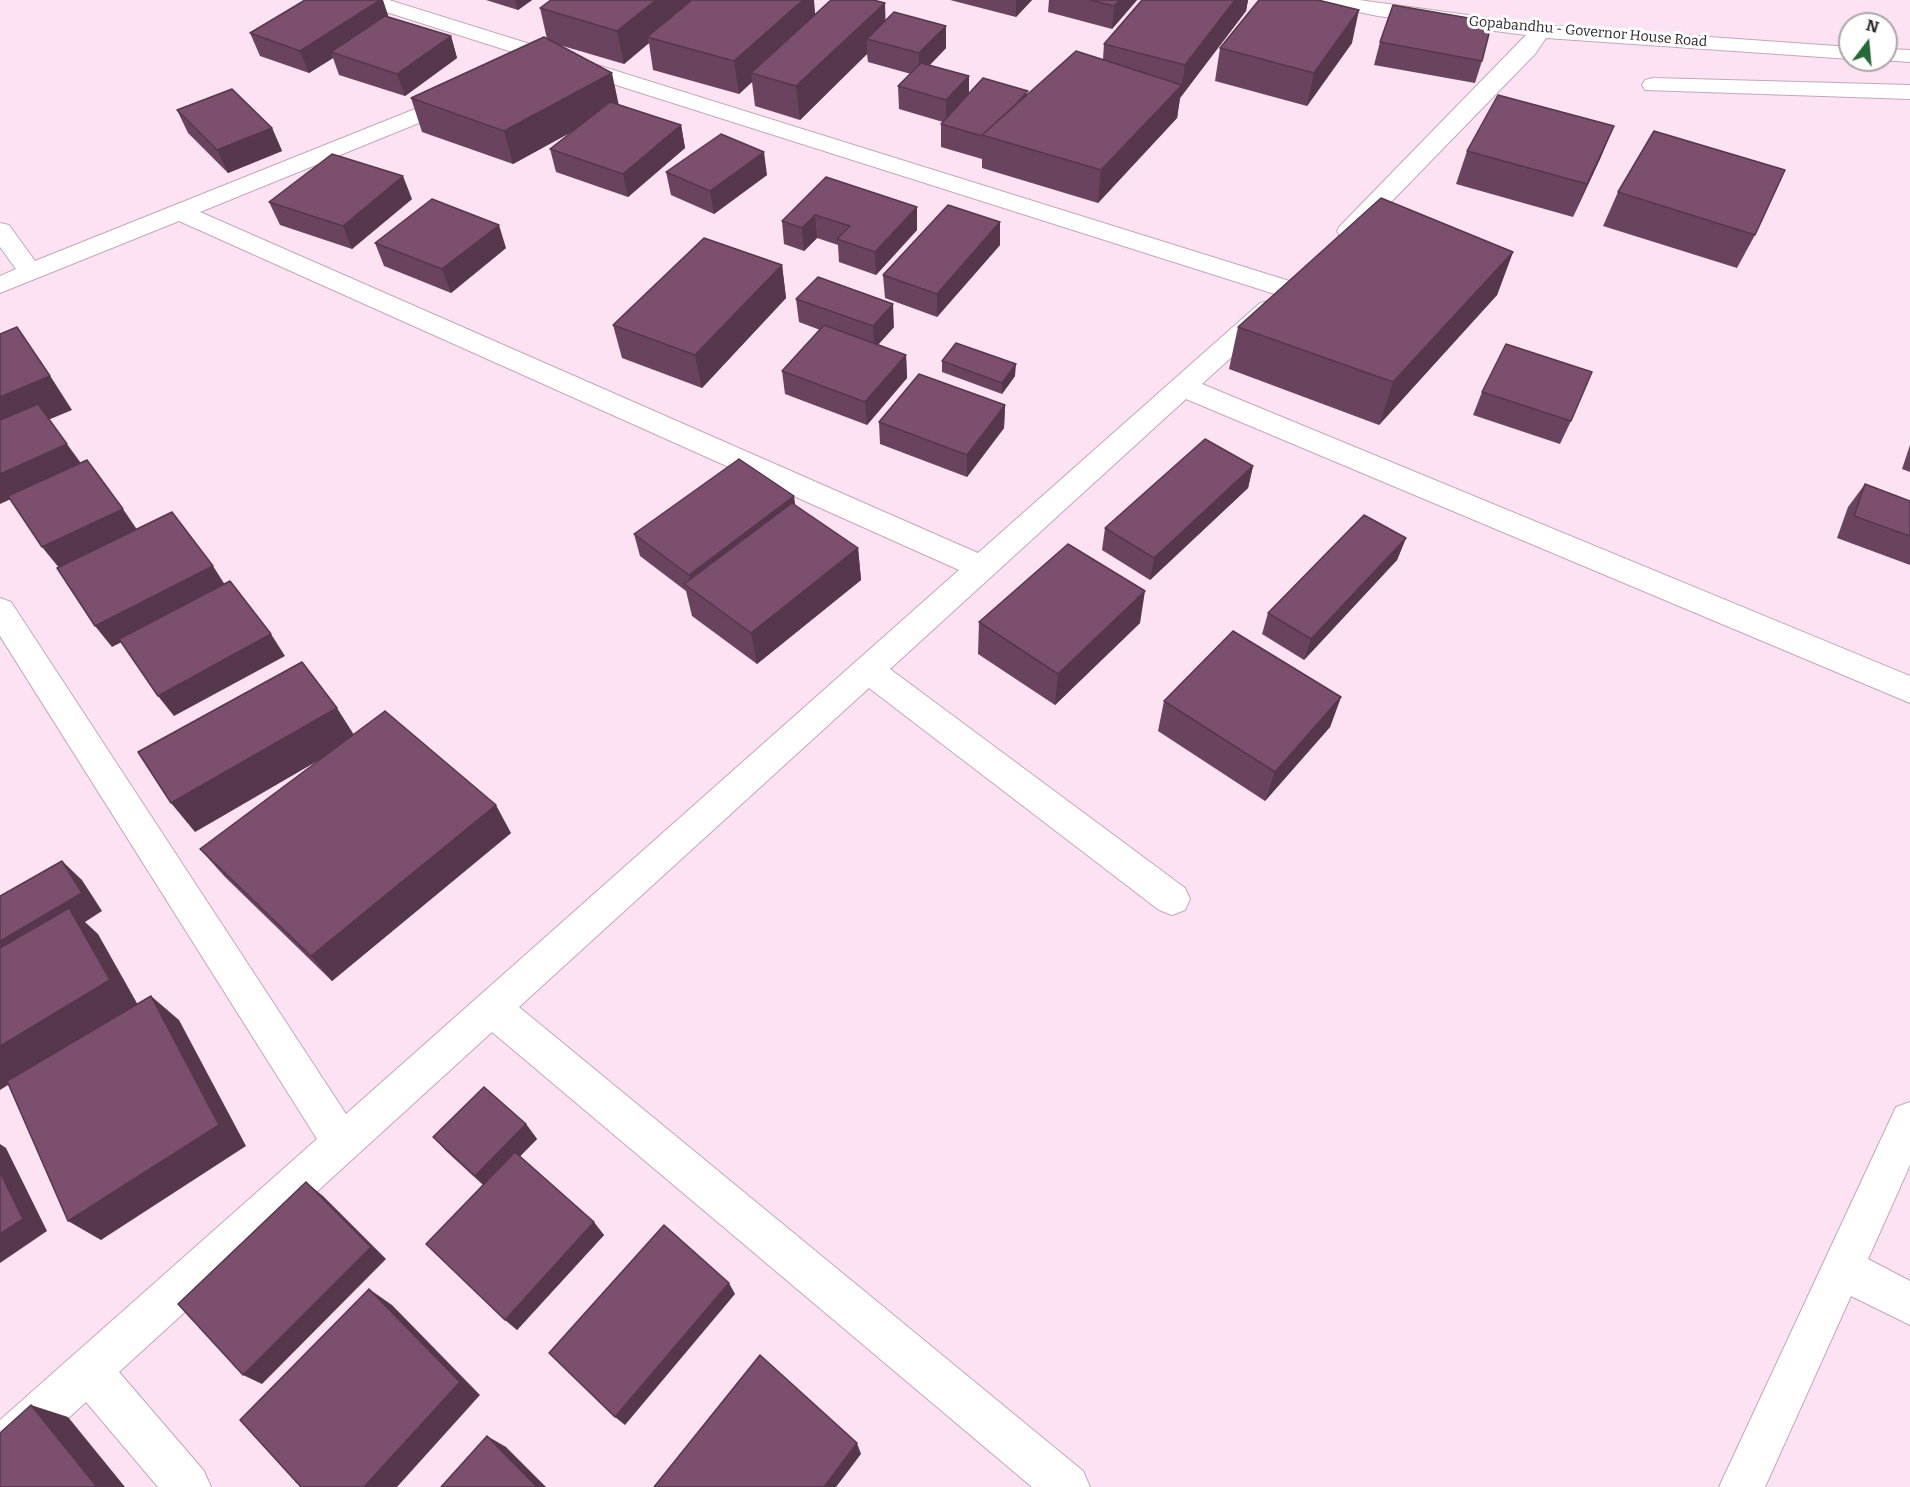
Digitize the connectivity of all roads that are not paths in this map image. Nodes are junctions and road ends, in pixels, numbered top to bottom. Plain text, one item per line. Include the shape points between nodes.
1 (368, 0) edge
2 (1327, 0) edge
3 (1413, 0) edge
4 (1540, 31) junction
5 (1838, 38) edge
6 (1838, 52) edge
7 (554, 60) junction
8 (521, 73) edge
9 (1653, 85) dead end
10 (477, 91) edge
11 (1910, 92) edge
12 (179, 212) junction
13 (0, 230) edge
14 (31, 273) junction
15 (0, 285) edge
16 (1290, 290) junction
17 (1183, 387) junction
18 (982, 568) junction
19 (0, 610) edge
20 (868, 670) junction
21 (1910, 690) edge
22 (1172, 899) dead end
23 (492, 1008) junction
24 (1910, 1121) edge
25 (342, 1143) junction
26 (1842, 1268) junction
27 (1910, 1304) edge
28 (89, 1371) junction
29 (0, 1450) edge
30 (188, 1487) edge
31 (1067, 1487) edge
32 (1742, 1487) edge

1 - 7 street
2 - 4 street, Gopabandhu - Governor House Road
3 - 5 street, Gopabandhu - Governor House Road via 1564,21
4 - 6 street, Gopabandhu - Governor House Road
4 - 16 street via 1527,49
7 - 8 street
7 - 16 street
9 - 11 street
10 - 12 street
12 - 14 street
12 - 18 street
13 - 14 street
14 - 15 street
16 - 17 street
17 - 18 street
17 - 21 street
18 - 20 street
19 - 25 street
20 - 22 street
20 - 23 street
23 - 25 street
23 - 31 street
24 - 26 street
25 - 28 street
26 - 27 street
26 - 32 street
28 - 29 street
28 - 30 street

